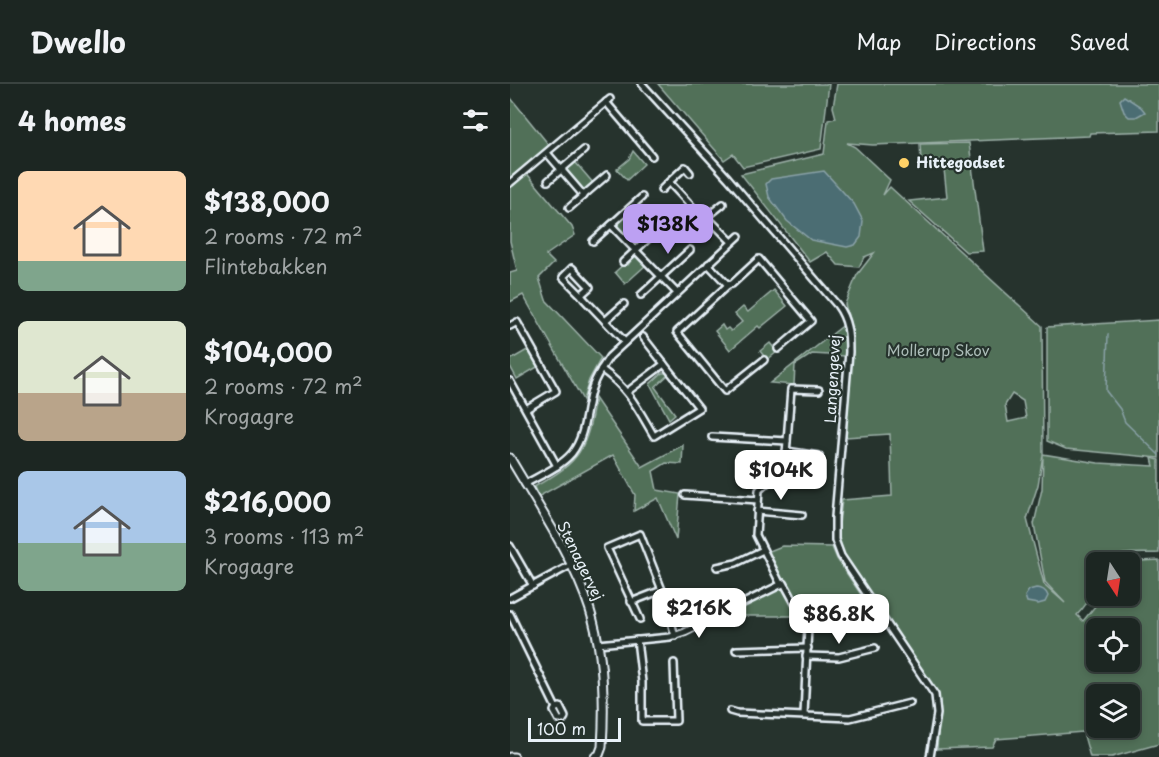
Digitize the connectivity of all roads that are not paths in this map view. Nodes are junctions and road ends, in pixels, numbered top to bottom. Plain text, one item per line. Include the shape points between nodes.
1 (642, 84) edge
2 (584, 150) dead end
3 (547, 153) junction
4 (652, 156) dead end
5 (561, 170) junction
6 (690, 173) dead end
7 (607, 176) dead end
8 (548, 181) dead end
9 (669, 182) junction
10 (510, 183) edge
11 (661, 190) dead end
12 (584, 196) junction
13 (642, 196) dead end
14 (723, 204) dead end
15 (569, 208) dead end
16 (707, 217) junction
17 (665, 223) dead end
18 (611, 225) junction
19 (739, 236) dead end
20 (593, 241) dead end
21 (732, 242) junction
22 (636, 250) junction
23 (690, 250) dead end
24 (623, 262) dead end
25 (708, 264) junction
26 (661, 276) junction
27 (728, 285) junction
28 (677, 293) junction
29 (641, 295) dead end
30 (581, 296) junction
31 (624, 304) dead end
32 (605, 321) junction
33 (510, 326) edge
34 (643, 337) dead end
35 (625, 342) junction
36 (778, 349) dead end
37 (764, 360) dead end
38 (664, 364) junction
39 (601, 369) junction
40 (510, 381) edge
41 (819, 390) dead end
42 (627, 392) junction
43 (526, 409) junction
44 (712, 436) dead end
45 (787, 441) junction
46 (786, 451) junction
47 (819, 456) dead end
48 (510, 459) edge
49 (557, 466) junction
50 (525, 484) junction
51 (685, 495) dead end
52 (759, 500) junction
53 (758, 511) junction
54 (802, 515) dead end
55 (510, 546) edge
56 (764, 550) junction
57 (571, 565) junction
58 (717, 567) dead end
59 (781, 585) junction
60 (533, 586) junction
61 (662, 590) junction
62 (510, 598) edge
63 (631, 602) junction
64 (510, 614) edge
65 (640, 619) dead end
66 (675, 636) junction
67 (637, 640) junction
68 (598, 644) junction
69 (808, 648) junction
70 (875, 648) dead end
71 (736, 650) dead end
72 (806, 656) junction
73 (674, 663) dead end
74 (910, 703) dead end
75 (556, 708) dead end
76 (730, 711) dead end
77 (804, 715) junction
78 (597, 756) edge
79 (930, 757) edge

1 - 79 street, Langengevej via 728,178 845,318 849,352 835,540 841,556 933,691 938,714
2 - 5 street
3 - 4 street via 608,101
3 - 5 street
3 - 10 street
5 - 8 street
5 - 12 street
6 - 9 street via 685,167
7 - 12 street
9 - 11 street
9 - 16 street via 699,214
12 - 15 street
13 - 18 street
14 - 16 street
16 - 21 street
17 - 22 street
18 - 20 street
18 - 22 street
19 - 21 street
21 - 25 street
22 - 24 street
22 - 26 street
23 - 26 street
25 - 27 street
25 - 28 street
26 - 28 street
26 - 29 street
27 - 36 street via 759,259 811,321
27 - 37 street via 677,332 724,391
28 - 35 street
30 - 30 street via 590,287 572,268 563,277
30 - 32 street
31 - 32 street
32 - 35 street
33 - 43 street via 517,322 556,392
34 - 38 street
35 - 39 street
38 - 42 street
38 - 42 street via 699,408 654,436
39 - 42 street
39 - 49 street via 590,393 577,444
40 - 43 street
41 - 45 street via 791,390
43 - 49 street
44 - 45 street
45 - 46 street
46 - 47 street
46 - 52 street via 784,467 759,490
48 - 50 street, Stenagervej
49 - 50 street
50 - 57 street, Stenagervej
51 - 52 street
52 - 53 street
53 - 54 street
53 - 56 street via 756,535
55 - 60 street
56 - 58 street
56 - 59 street
57 - 60 street
57 - 68 street, Stenagervej via 589,608
59 - 66 street
59 - 69 street via 784,583 808,627
60 - 62 street
61 - 63 street
61 - 63 street via 640,534 607,548
61 - 66 street
63 - 65 street
64 - 75 street
66 - 67 street
67 - 68 street
67 - 73 street via 642,721 676,721
68 - 78 street, Stenagervej via 603,688 602,743
69 - 71 street
69 - 72 street
70 - 72 street via 840,657
72 - 77 street
74 - 77 street via 850,718
76 - 77 street

